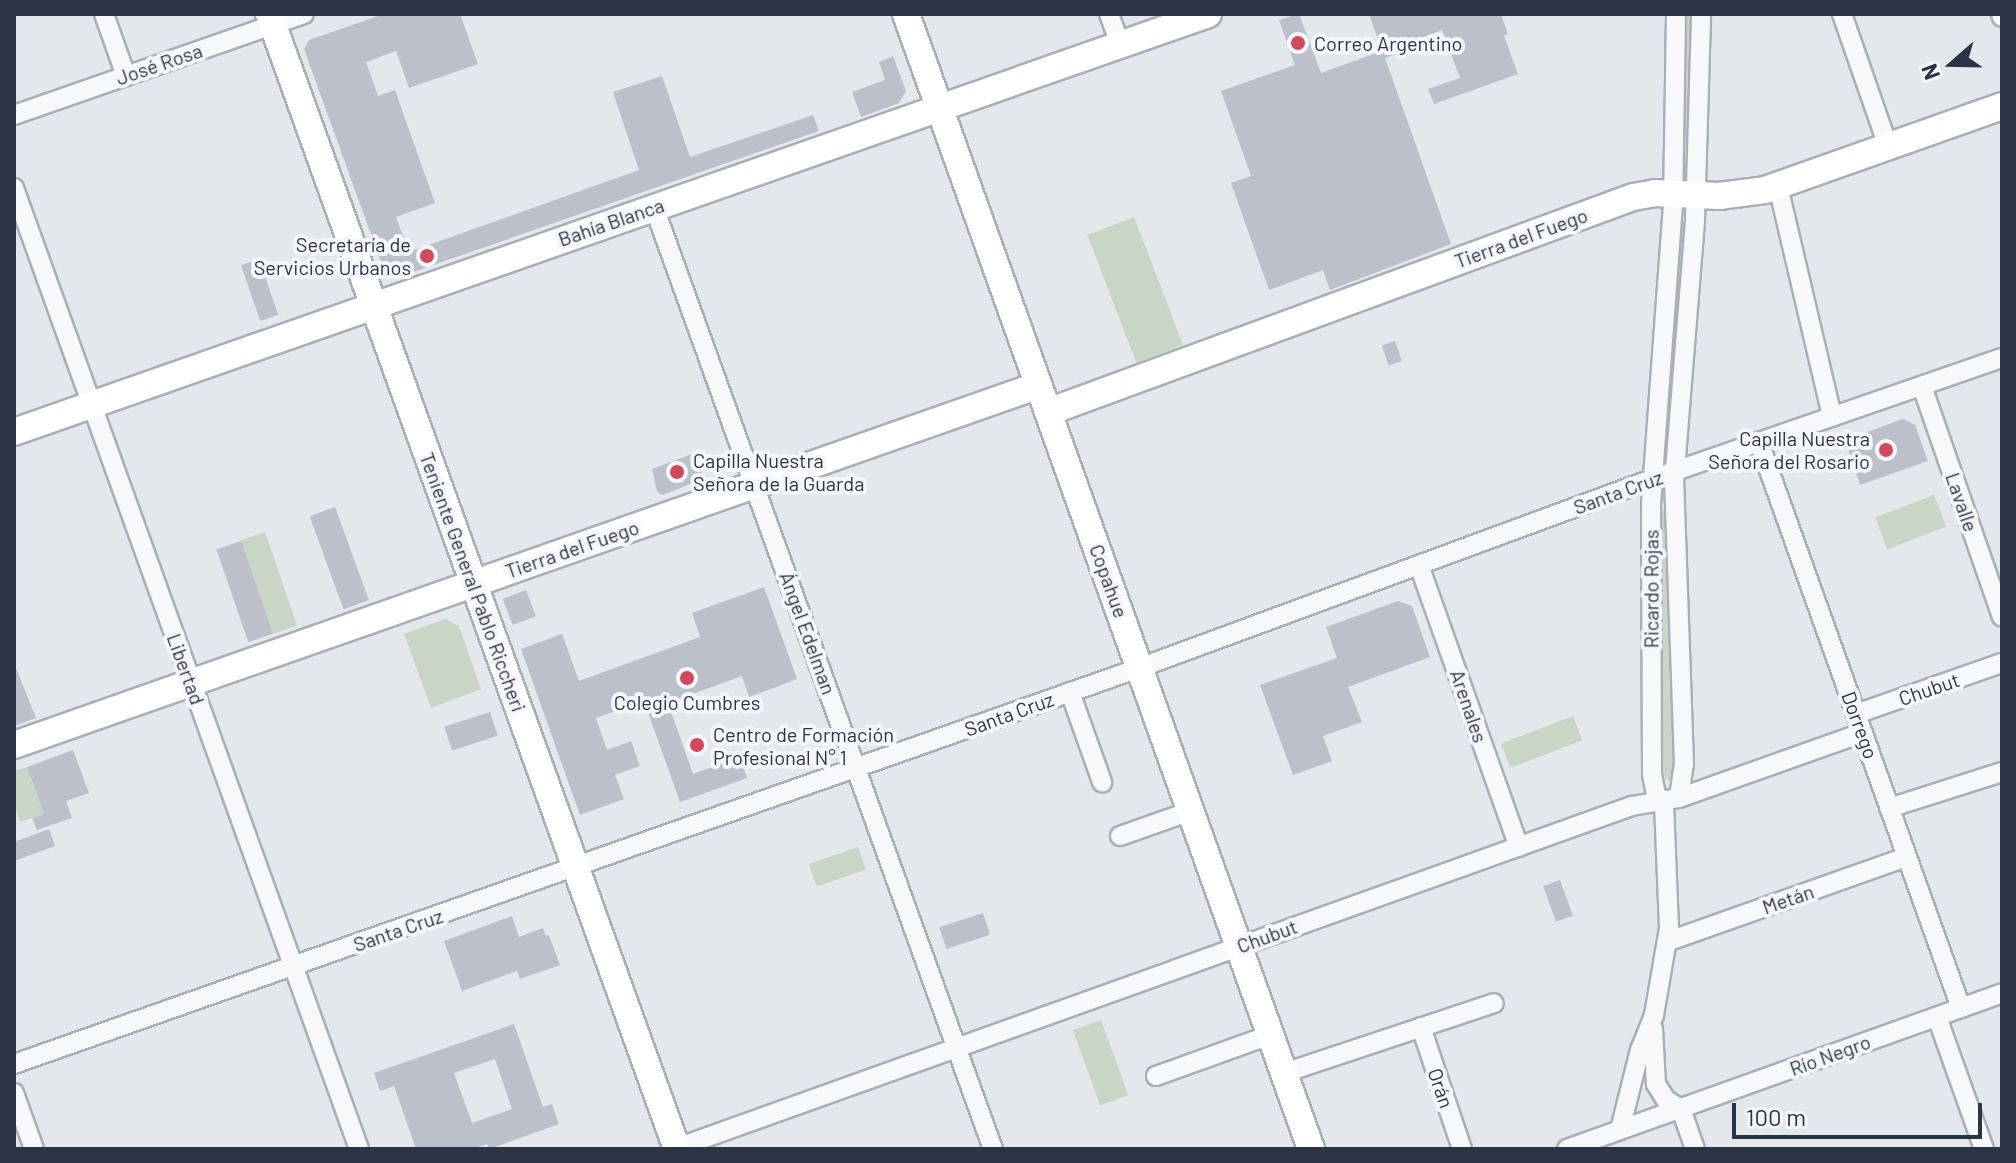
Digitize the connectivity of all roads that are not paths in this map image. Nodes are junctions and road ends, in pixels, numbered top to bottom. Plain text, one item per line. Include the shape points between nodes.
1 (104, 14) edge
2 (304, 14) edge
3 (906, 14) edge
4 (1109, 14) edge
5 (1208, 14) edge
6 (1676, 14) edge
7 (1701, 14) edge
8 (1842, 14) edge
9 (271, 19) edge
10 (1120, 45) junction
11 (126, 76) junction
12 (2002, 106) edge
13 (939, 107) junction
14 (14, 115) edge
15 (1888, 146) junction
16 (1778, 186) junction
17 (14, 188) edge
18 (1684, 195) junction
19 (654, 207) junction
20 (373, 305) junction
21 (2002, 358) edge
22 (1039, 385) junction
23 (1922, 386) junction
24 (92, 404) junction
25 (1048, 412) junction
26 (1832, 417) junction
27 (14, 432) edge
28 (1759, 442) junction
29 (1675, 471) junction
30 (1652, 479) junction
31 (754, 485) junction
32 (1419, 565) junction
33 (473, 584) junction
34 (2002, 617) edge
35 (2002, 663) edge
36 (1139, 668) junction
37 (191, 683) junction
38 (1070, 692) junction
39 (1856, 714) junction
40 (1862, 733) junction
41 (14, 745) edge
42 (856, 768) junction
43 (2002, 772) edge
44 (1102, 782) dead end
45 (1671, 799) junction
46 (1889, 808) junction
47 (1191, 811) junction
48 (1120, 836) dead end
49 (1519, 847) junction
50 (1906, 857) junction
51 (575, 868) junction
52 (1669, 941) junction
53 (1239, 946) junction
54 (293, 967) junction
55 (2002, 993) edge
56 (1494, 1003) dead end
57 (1961, 1008) junction
58 (1654, 1015) junction
59 (1937, 1017) junction
60 (1421, 1027) junction
61 (1270, 1035) junction
62 (957, 1048) junction
63 (14, 1064) edge
64 (1284, 1073) junction
65 (1156, 1076) dead end
66 (14, 1093) edge
67 (1681, 1109) junction
68 (1620, 1130) junction
69 (34, 1149) edge
70 (359, 1149) edge
71 (676, 1149) edge
72 (993, 1149) edge
73 (1311, 1149) edge
74 (1462, 1149) edge
75 (1567, 1149) edge
76 (1695, 1149) edge
77 (1984, 1149) edge

1 - 11 street
2 - 9 street, José Rosa
3 - 13 street, Copahue
4 - 10 street
5 - 10 street, Bahía Blanca
6 - 18 street, Ricardo Rojas
7 - 18 street, Ricardo Rojas
8 - 15 street
9 - 11 street, José Rosa
9 - 20 street, Teniente General Pablo Riccheri
10 - 13 street, Bahía Blanca
11 - 14 street, José Rosa
12 - 15 street, Tierra del Fuego
13 - 19 street, Bahía Blanca
13 - 22 street, Copahue
15 - 16 street, Tierra del Fuego
16 - 18 street, Tierra del Fuego via 1740,195
16 - 26 street
17 - 24 street, Libertad
18 - 25 street, Tierra del Fuego via 1627,199
18 - 29 street, Ricardo Rojas
18 - 30 street, Ricardo Rojas
19 - 20 street, Bahía Blanca
19 - 31 street, Ángel Edelman
20 - 24 street, Bahía Blanca
20 - 33 street, Teniente General Pablo Riccheri
21 - 23 street, Santa Cruz
22 - 25 street, Copahue
22 - 31 street, Tierra del Fuego
23 - 26 street, Santa Cruz
23 - 34 street, Lavalle
24 - 27 street, Bahía Blanca
24 - 37 street, Libertad
25 - 36 street, Copahue
26 - 28 street, Santa Cruz
28 - 29 street, Santa Cruz
28 - 39 street, Dorrego
29 - 30 street, Santa Cruz
29 - 45 street, Ricardo Rojas via 1684,764
30 - 32 street, Santa Cruz
30 - 45 street, Ricardo Rojas via 1652,774 1654,789
31 - 33 street, Tierra del Fuego
31 - 42 street, Ángel Edelman
32 - 36 street, Santa Cruz
32 - 49 street, Arenales
33 - 37 street, Tierra del Fuego
33 - 51 street, Teniente General Pablo Riccheri
35 - 39 street, Chubut
36 - 38 street, Santa Cruz
36 - 47 street, Copahue
37 - 41 street, Tierra del Fuego
37 - 54 street, Libertad
38 - 42 street, Santa Cruz
38 - 44 street
39 - 40 street, Dorrego
40 - 45 street, Chubut
40 - 46 street, Dorrego
42 - 51 street, Santa Cruz
42 - 62 street, Ángel Edelman
43 - 46 street
45 - 49 street, Chubut via 1632,806
45 - 52 street, Ricardo Rojas
46 - 50 street, Dorrego
47 - 48 street
47 - 53 street, Copahue
49 - 53 street, Chubut
50 - 52 street, Metán
50 - 57 street, Dorrego
51 - 54 street, Santa Cruz
51 - 71 street, Teniente General Pablo Riccheri
52 - 58 street, Ricardo Rojas
53 - 61 street, Copahue
53 - 62 street, Chubut
54 - 63 street, Santa Cruz
54 - 70 street, Libertad
55 - 57 street, Río Negro
56 - 60 street
57 - 59 street, Río Negro
58 - 67 street, Ricardo Rojas via 1656,1084 1666,1100
58 - 68 street, Ricardo Rojas
59 - 67 street, Río Negro
59 - 77 street
60 - 64 street
60 - 74 street, Orán
61 - 64 street, Copahue
61 - 65 street
62 - 71 street, Chubut
62 - 72 street, Ángel Edelman
64 - 73 street, Copahue
66 - 69 street
67 - 68 street, Río Negro
67 - 76 street
68 - 75 street, Río Negro

